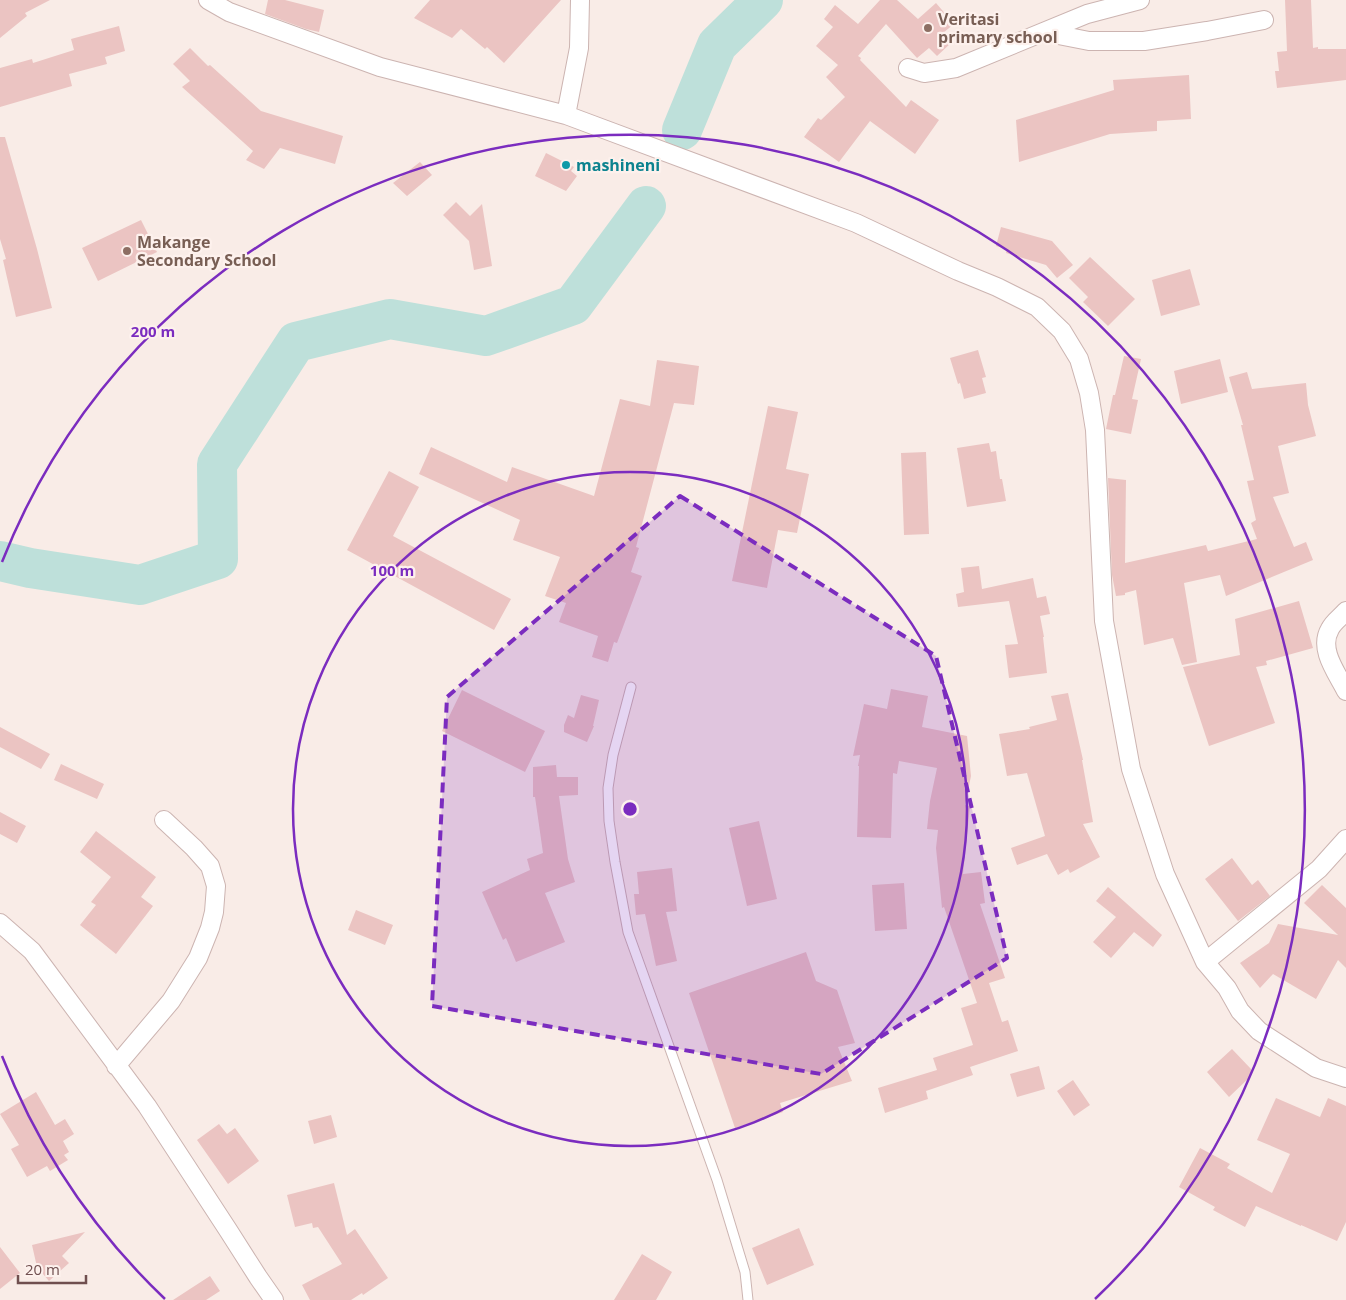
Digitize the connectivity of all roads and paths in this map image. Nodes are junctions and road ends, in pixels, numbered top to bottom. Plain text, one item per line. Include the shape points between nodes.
1 (208, 0) edge
2 (580, 0) edge
3 (1140, 0) edge
4 (1264, 20) dead end
5 (1043, 32) junction
6 (908, 68) dead end
7 (566, 115) junction
8 (1346, 611) edge
9 (631, 688) dead end
10 (1346, 691) edge
11 (164, 820) dead end
12 (1346, 839) edge
13 (0, 923) edge
14 (1205, 962) junction
15 (116, 1066) junction
16 (1346, 1078) edge
17 (274, 1300) edge
18 (748, 1300) edge

1 - 7 street via 229,12 380,66
2 - 7 street via 579,48
3 - 5 street via 1087,14
4 - 5 street via 1144,41 1089,40
5 - 6 street via 956,68 924,73
7 - 14 street via 856,223 1037,307 1062,331 1079,359 1095,430 1104,621 1131,770 1165,874
8 - 10 street via 1330,629 1325,646
9 - 18 lane via 612,756 608,788 609,821 628,932 717,1180 744,1272
11 - 15 street via 210,866 216,886 214,912 198,958 171,1001
12 - 14 street via 1319,869
13 - 15 street via 32,952
14 - 16 street via 1227,988 1240,1011 1259,1031 1316,1068
15 - 17 street via 147,1106

